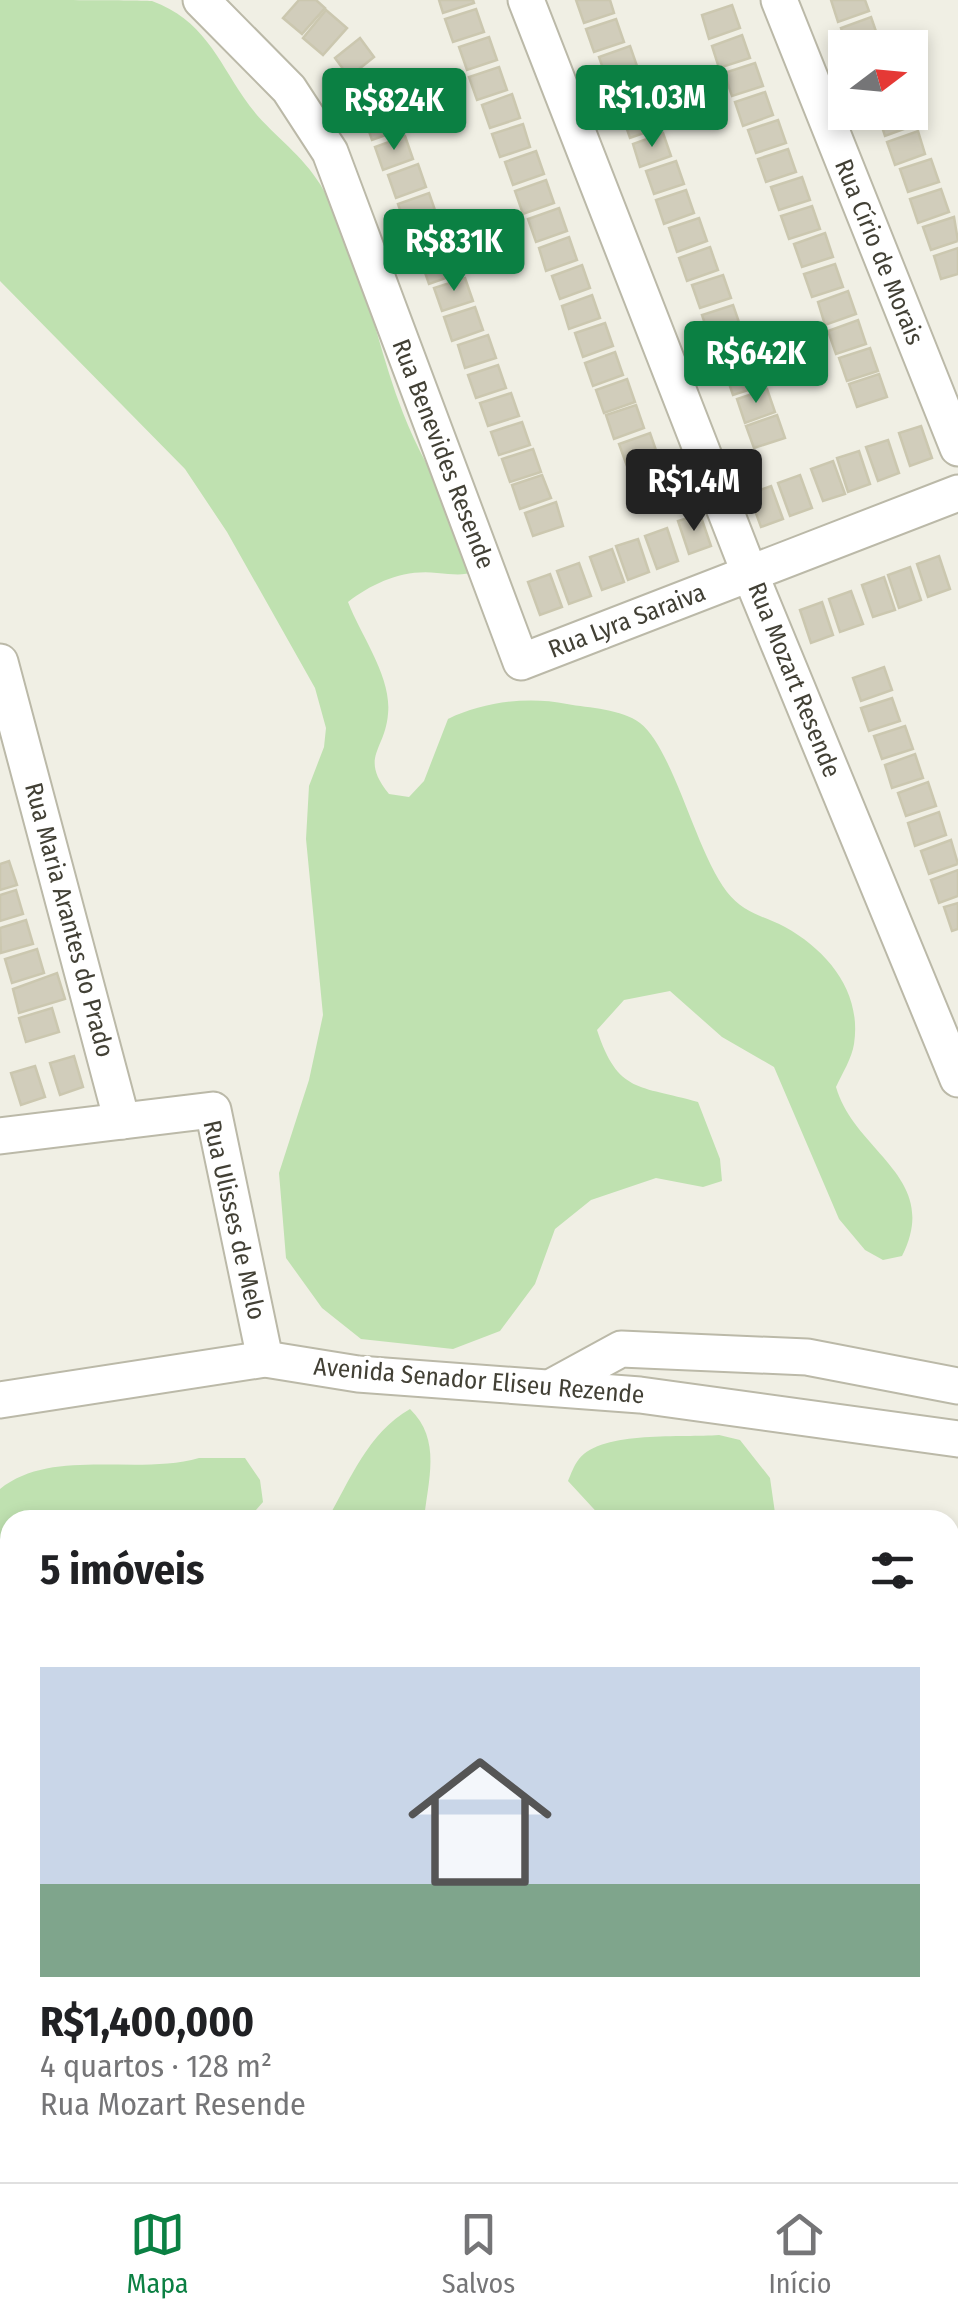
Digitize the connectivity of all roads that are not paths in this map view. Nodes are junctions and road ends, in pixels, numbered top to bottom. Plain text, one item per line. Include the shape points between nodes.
1 (202, 0) edge
2 (526, 0) edge
3 (779, 0) edge
4 (958, 448) edge
5 (958, 493) edge
6 (750, 574) junction
7 (0, 662) edge
8 (521, 662) joint
9 (958, 1079) edge
10 (122, 1121) junction
11 (0, 1136) edge
12 (265, 1359) junction
13 (555, 1385) junction
14 (958, 1386) edge
15 (0, 1400) edge
16 (958, 1439) edge

1 - 8 street, Rua Benevides Resende via 289,89 330,152
2 - 6 street, Rua Mozart Resende
3 - 4 street, Rua Círio de Morais
5 - 6 street, Rua Lyra Saraiva
6 - 8 street, Rua Lyra Saraiva
6 - 9 street, Rua Mozart Resende
7 - 10 street, Rua Maria Arantes do Prado
10 - 11 street, Rua Ulisses de Melo
10 - 12 street, Rua Ulisses de Melo via 213,1110
12 - 13 street, Avenida Senador Eliseu Rezende via 358,1374
12 - 15 street, Avenida Senador Eliseu Rezende
13 - 14 street via 620,1348 807,1357
13 - 16 street, Avenida Senador Eliseu Rezende

